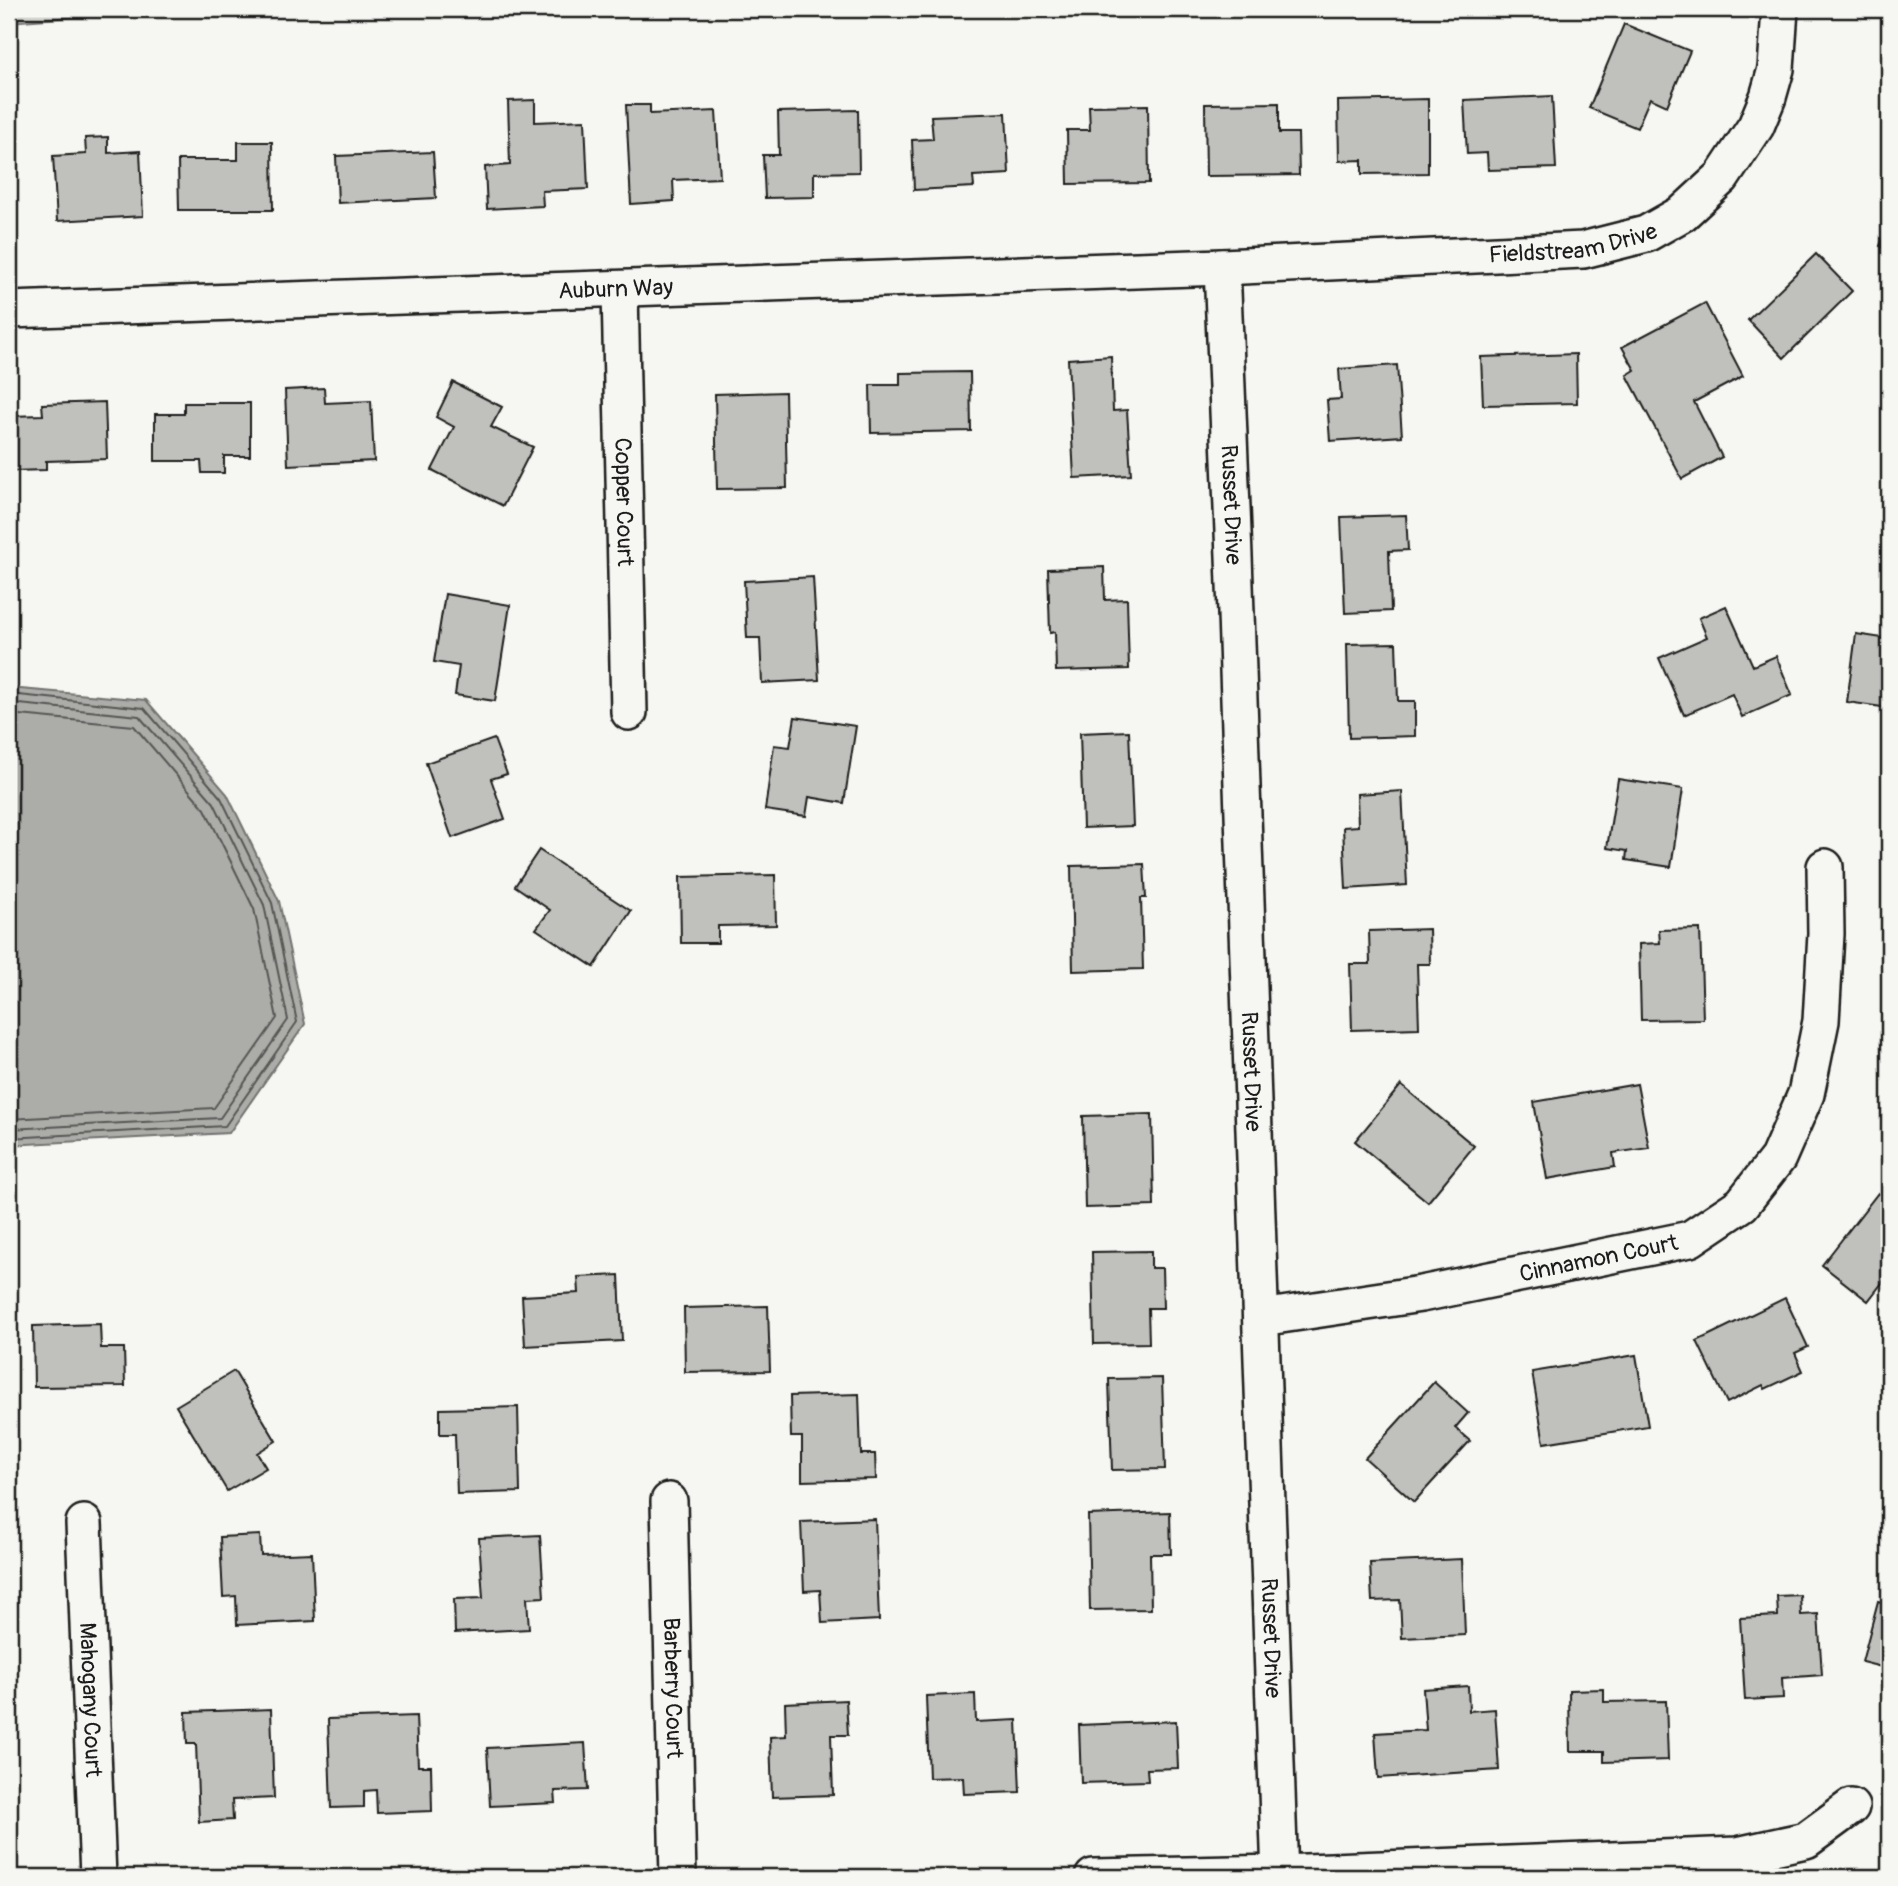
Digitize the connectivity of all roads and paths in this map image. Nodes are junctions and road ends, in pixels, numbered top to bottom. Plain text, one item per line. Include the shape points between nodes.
1 (1780, 9) edge
2 (1222, 267) junction
3 (620, 290) junction
4 (9, 310) edge
5 (629, 712) dead end
6 (1825, 867) dead end
7 (1261, 1318) junction
8 (669, 1501) dead end
9 (85, 1523) dead end
10 (1851, 1807) dead end
11 (1280, 1875) edge
12 (98, 1877) edge
13 (678, 1877) edge
14 (1093, 1877) edge

1 - 2 street, Fieldstream Drive via 1776,69 1756,126 1721,177 1683,213 1646,234 1583,250
2 - 3 street, Auburn Way
2 - 7 street, Russet Drive
3 - 4 street, Auburn Way
3 - 5 street, Copper Court
6 - 7 street, Cinnamon Court via 1821,1021 1806,1094 1778,1158 1742,1204 1690,1239 1421,1294
7 - 11 street, Russet Drive
8 - 13 street, Barberry Court
9 - 12 street, Mahogany Court
10 - 11 street via 1806,1839 1737,1855
11 - 14 street

